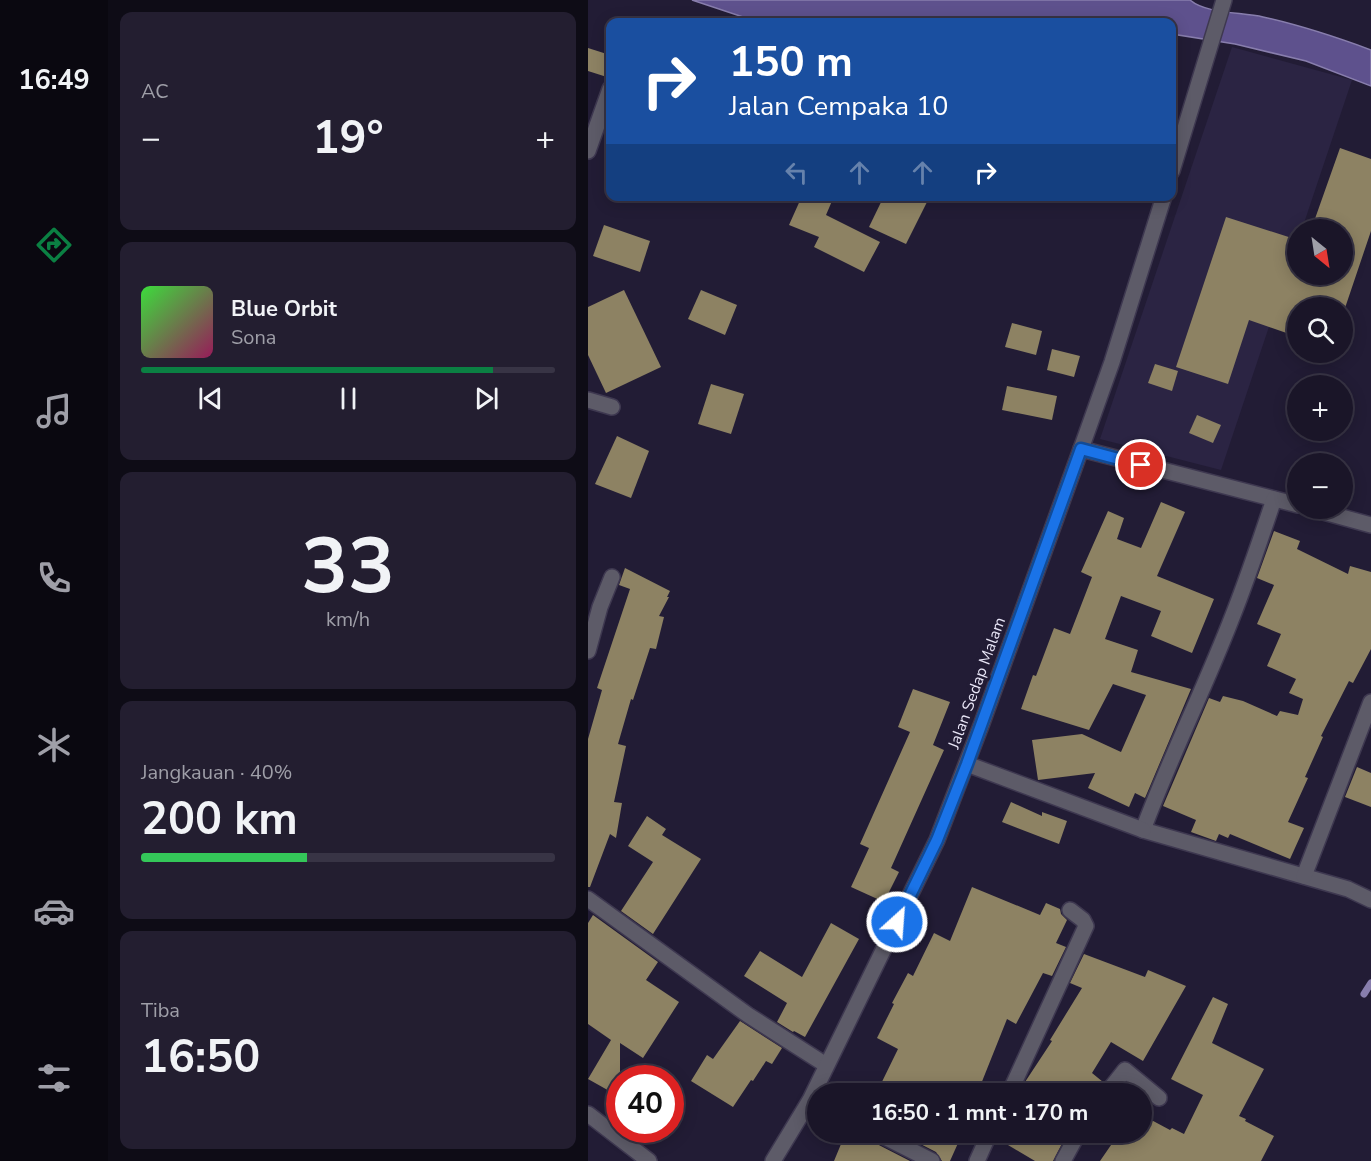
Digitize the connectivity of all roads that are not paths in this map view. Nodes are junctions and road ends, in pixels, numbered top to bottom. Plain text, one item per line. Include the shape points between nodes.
1 (1224, 0) edge
2 (606, 100) edge
3 (588, 151) edge
4 (1176, 158) edge
5 (1162, 201) edge
6 (588, 400) edge
7 (612, 407) dead end
8 (1081, 449) junction
9 (1274, 499) junction
10 (1287, 502) edge
11 (1349, 519) edge
12 (1371, 525) edge
13 (612, 577) dead end
14 (588, 651) edge
15 (1371, 702) edge
16 (967, 764) junction
17 (1143, 830) junction
18 (1304, 876) junction
19 (588, 899) edge
20 (1371, 900) edge
21 (1070, 910) dead end
22 (826, 1065) junction
23 (820, 1083) edge
24 (1014, 1083) edge
25 (1115, 1083) edge
26 (1141, 1083) edge
27 (1152, 1092) edge
28 (1160, 1098) dead end
29 (807, 1112) edge
30 (588, 1114) edge
31 (897, 1143) edge
32 (985, 1143) edge
33 (1073, 1143) edge
34 (649, 1161) edge
35 (773, 1161) edge
36 (932, 1161) edge
37 (977, 1161) edge
38 (1063, 1161) edge

1 - 4 street
2 - 3 street
5 - 8 street, Jalan Sedap Malam
6 - 7 street
8 - 9 street
8 - 16 street, Jalan Sedap Malam
9 - 10 street
9 - 17 street via 1233,615
11 - 12 street
13 - 14 street
15 - 18 street
16 - 17 street
16 - 22 street, Jalan Sedap Malam via 937,840
17 - 18 street
18 - 20 street
19 - 22 street via 748,1015
21 - 24 street via 1086,926
22 - 23 street, Jalan Sedap Malam
25 - 26 street via 1125,1070
27 - 28 street
29 - 35 street, Jalan Sedap Malam
30 - 34 street
31 - 36 street
32 - 37 street
33 - 38 street

